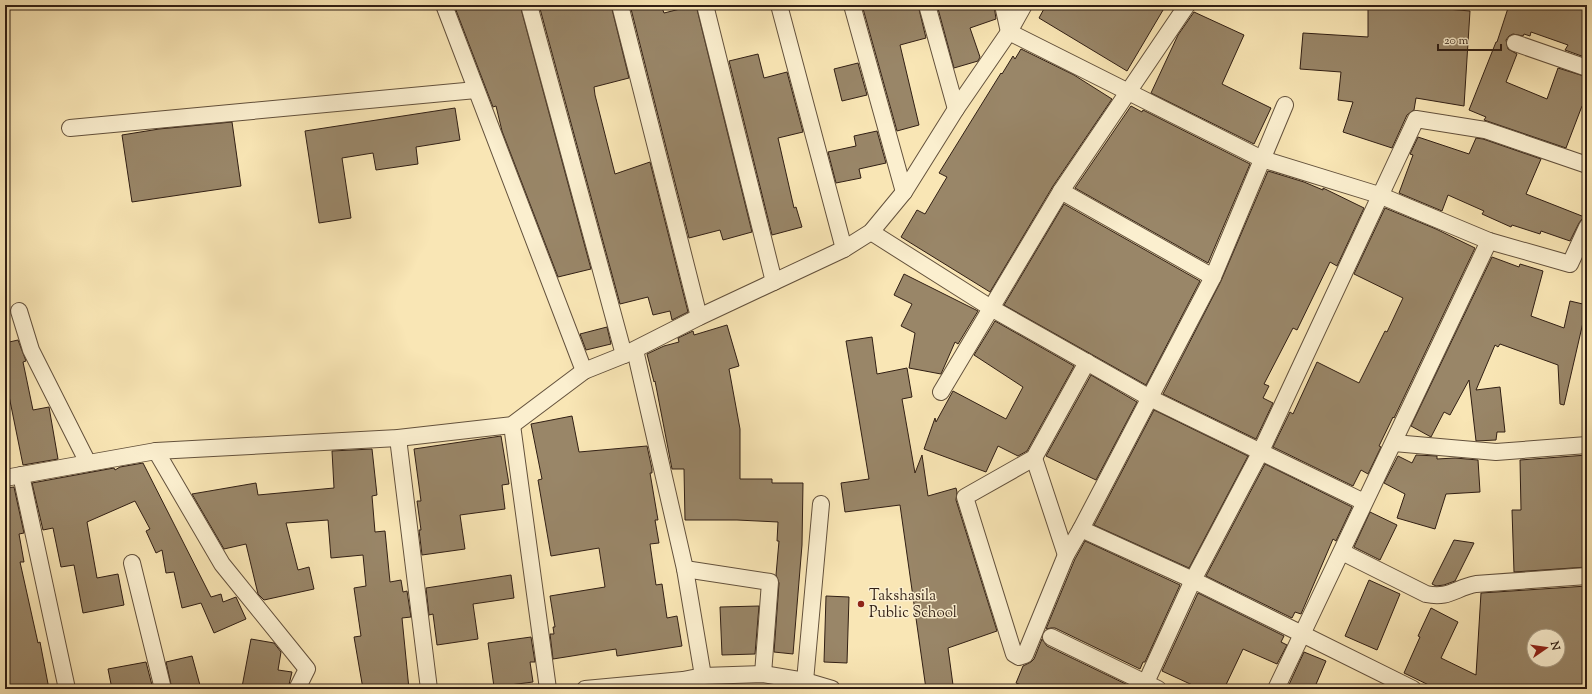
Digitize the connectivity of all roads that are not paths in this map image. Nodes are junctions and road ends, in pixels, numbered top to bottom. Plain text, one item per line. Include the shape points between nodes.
1 (444, 5) edge
2 (529, 5) edge
3 (620, 5) edge
4 (705, 5) edge
5 (779, 5) edge
6 (852, 5) edge
7 (927, 5) edge
8 (1003, 5) edge
9 (1024, 5) edge
10 (1186, 5) edge
11 (1009, 32) junction
12 (1515, 43) dead end
13 (1587, 68) edge
14 (476, 90) junction
15 (1127, 91) junction
16 (1285, 105) dead end
17 (956, 109) junction
18 (70, 128) dead end
19 (1262, 159) junction
20 (1587, 165) edge
21 (1061, 191) junction
22 (904, 192) junction
23 (1379, 196) junction
24 (1587, 227) edge
25 (871, 232) junction
26 (1489, 241) junction
27 (844, 249) junction
28 (1213, 277) junction
29 (774, 282) junction
30 (991, 308) junction
31 (19, 311) dead end
32 (698, 317) junction
33 (630, 352) junction
34 (1087, 362) junction
35 (584, 371) junction
36 (941, 392) dead end
37 (1150, 398) junction
38 (512, 425) junction
39 (398, 438) junction
40 (1394, 443) junction
41 (1587, 445) edge
42 (156, 451) junction
43 (1260, 453) junction
44 (1034, 458) junction
45 (88, 463) junction
46 (21, 475) junction
47 (5, 478) edge
48 (1364, 502) junction
49 (821, 504) dead end
50 (1081, 529) junction
51 (1342, 552) junction
52 (1066, 555) junction
53 (132, 563) dead end
54 (685, 570) junction
55 (1587, 576) edge
56 (1193, 580) junction
57 (1302, 635) junction
58 (1051, 637) dead end
59 (763, 674) junction
60 (703, 676) junction
61 (805, 681) junction
62 (684, 684) edge
63 (1149, 687) edge
64 (68, 689) edge
65 (163, 689) edge
66 (297, 689) edge
67 (429, 689) edge
68 (548, 689) edge
69 (585, 689) edge
70 (832, 689) edge
71 (1276, 689) edge
72 (1413, 689) edge

1 - 14 street
2 - 33 street
3 - 32 street
4 - 29 street
5 - 27 street
6 - 22 street
7 - 17 street
8 - 11 street
9 - 11 street
10 - 15 street
11 - 15 street
11 - 17 street
12 - 13 street
14 - 18 street
14 - 35 street
15 - 19 street
15 - 21 street
16 - 19 street
17 - 22 street
19 - 23 street
19 - 28 street
20 - 23 street via 1485,130 1416,119
21 - 28 street
21 - 30 street
22 - 25 street
23 - 26 street
23 - 43 street
24 - 26 street via 1570,264
25 - 27 street
25 - 30 street
26 - 40 street
27 - 29 street
28 - 37 street
29 - 32 street
30 - 34 street
30 - 36 street
31 - 45 street via 31,350
32 - 33 street
33 - 35 street
33 - 54 street
34 - 37 street
34 - 44 street
35 - 38 street
37 - 43 street
37 - 50 street
38 - 39 street
38 - 68 street
39 - 42 street
39 - 67 street
40 - 41 street via 1496,452
40 - 48 street
42 - 45 street
42 - 66 street via 222,564 307,669
43 - 48 street
43 - 56 street
44 - 52 street
44 - 52 street via 965,497 1014,654 1019,657 1024,655
45 - 46 street
46 - 47 street
46 - 64 street
48 - 51 street
49 - 61 street
50 - 52 street
50 - 56 street
51 - 55 street via 1426,594 1437,596 1445,596 1463,586 1476,584
51 - 57 street
53 - 65 street
54 - 59 street via 770,582
54 - 60 street
56 - 57 street
56 - 63 street
57 - 71 street
57 - 72 street
58 - 63 street
59 - 60 street
59 - 61 street
60 - 62 street
61 - 70 street
62 - 69 street

